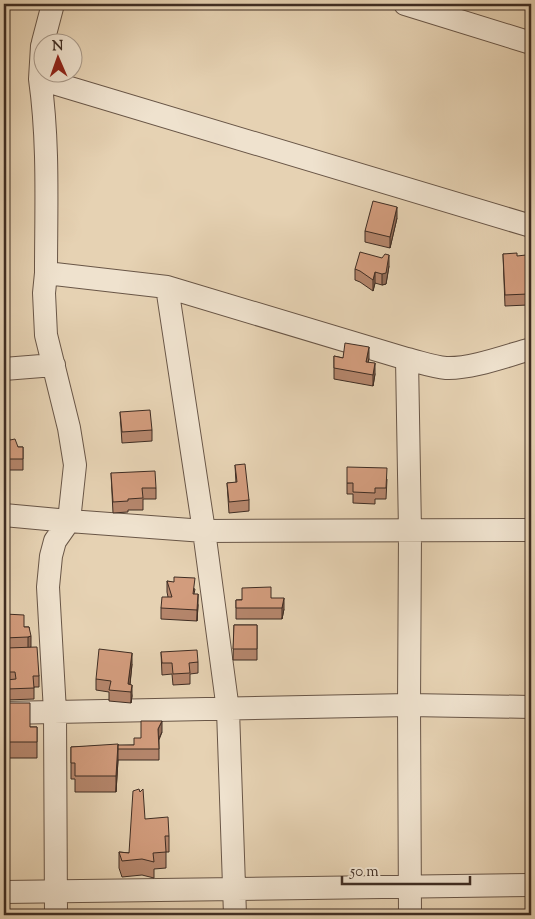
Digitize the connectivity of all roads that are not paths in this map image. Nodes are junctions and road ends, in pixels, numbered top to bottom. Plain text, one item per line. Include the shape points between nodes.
1 (53, 4) edge
2 (405, 4) edge
3 (46, 32) edge
4 (531, 43) edge
5 (40, 82) edge
6 (53, 82) edge
7 (531, 226) edge
8 (46, 273) junction
9 (168, 287) junction
10 (531, 349) edge
11 (407, 360) junction
12 (54, 365) junction
13 (4, 369) edge
14 (4, 515) edge
15 (69, 521) junction
16 (531, 530) edge
17 (204, 531) junction
18 (410, 531) junction
19 (409, 706) junction
20 (531, 707) edge
21 (228, 710) junction
22 (55, 712) junction
23 (4, 713) edge
24 (531, 885) edge
25 (410, 886) junction
26 (234, 889) junction
27 (4, 892) edge
28 (56, 892) junction
29 (56, 915) edge
30 (235, 915) edge
31 (410, 915) edge

1 - 3 street
2 - 4 street
5 - 8 street via 45,147
6 - 7 street
8 - 9 street
8 - 12 street via 46,335
9 - 11 street
9 - 17 street
10 - 11 street via 458,368
11 - 18 street
12 - 13 street
12 - 15 street via 75,465
14 - 15 street
15 - 17 street
15 - 22 street via 55,541 48,587
16 - 18 street
17 - 18 street
17 - 21 street
18 - 19 street
19 - 20 street
19 - 21 street
19 - 25 street
21 - 22 street
21 - 26 street
22 - 23 street
22 - 28 street
24 - 25 street
25 - 26 street
25 - 31 street
26 - 28 street
26 - 30 street
27 - 28 street
28 - 29 street

